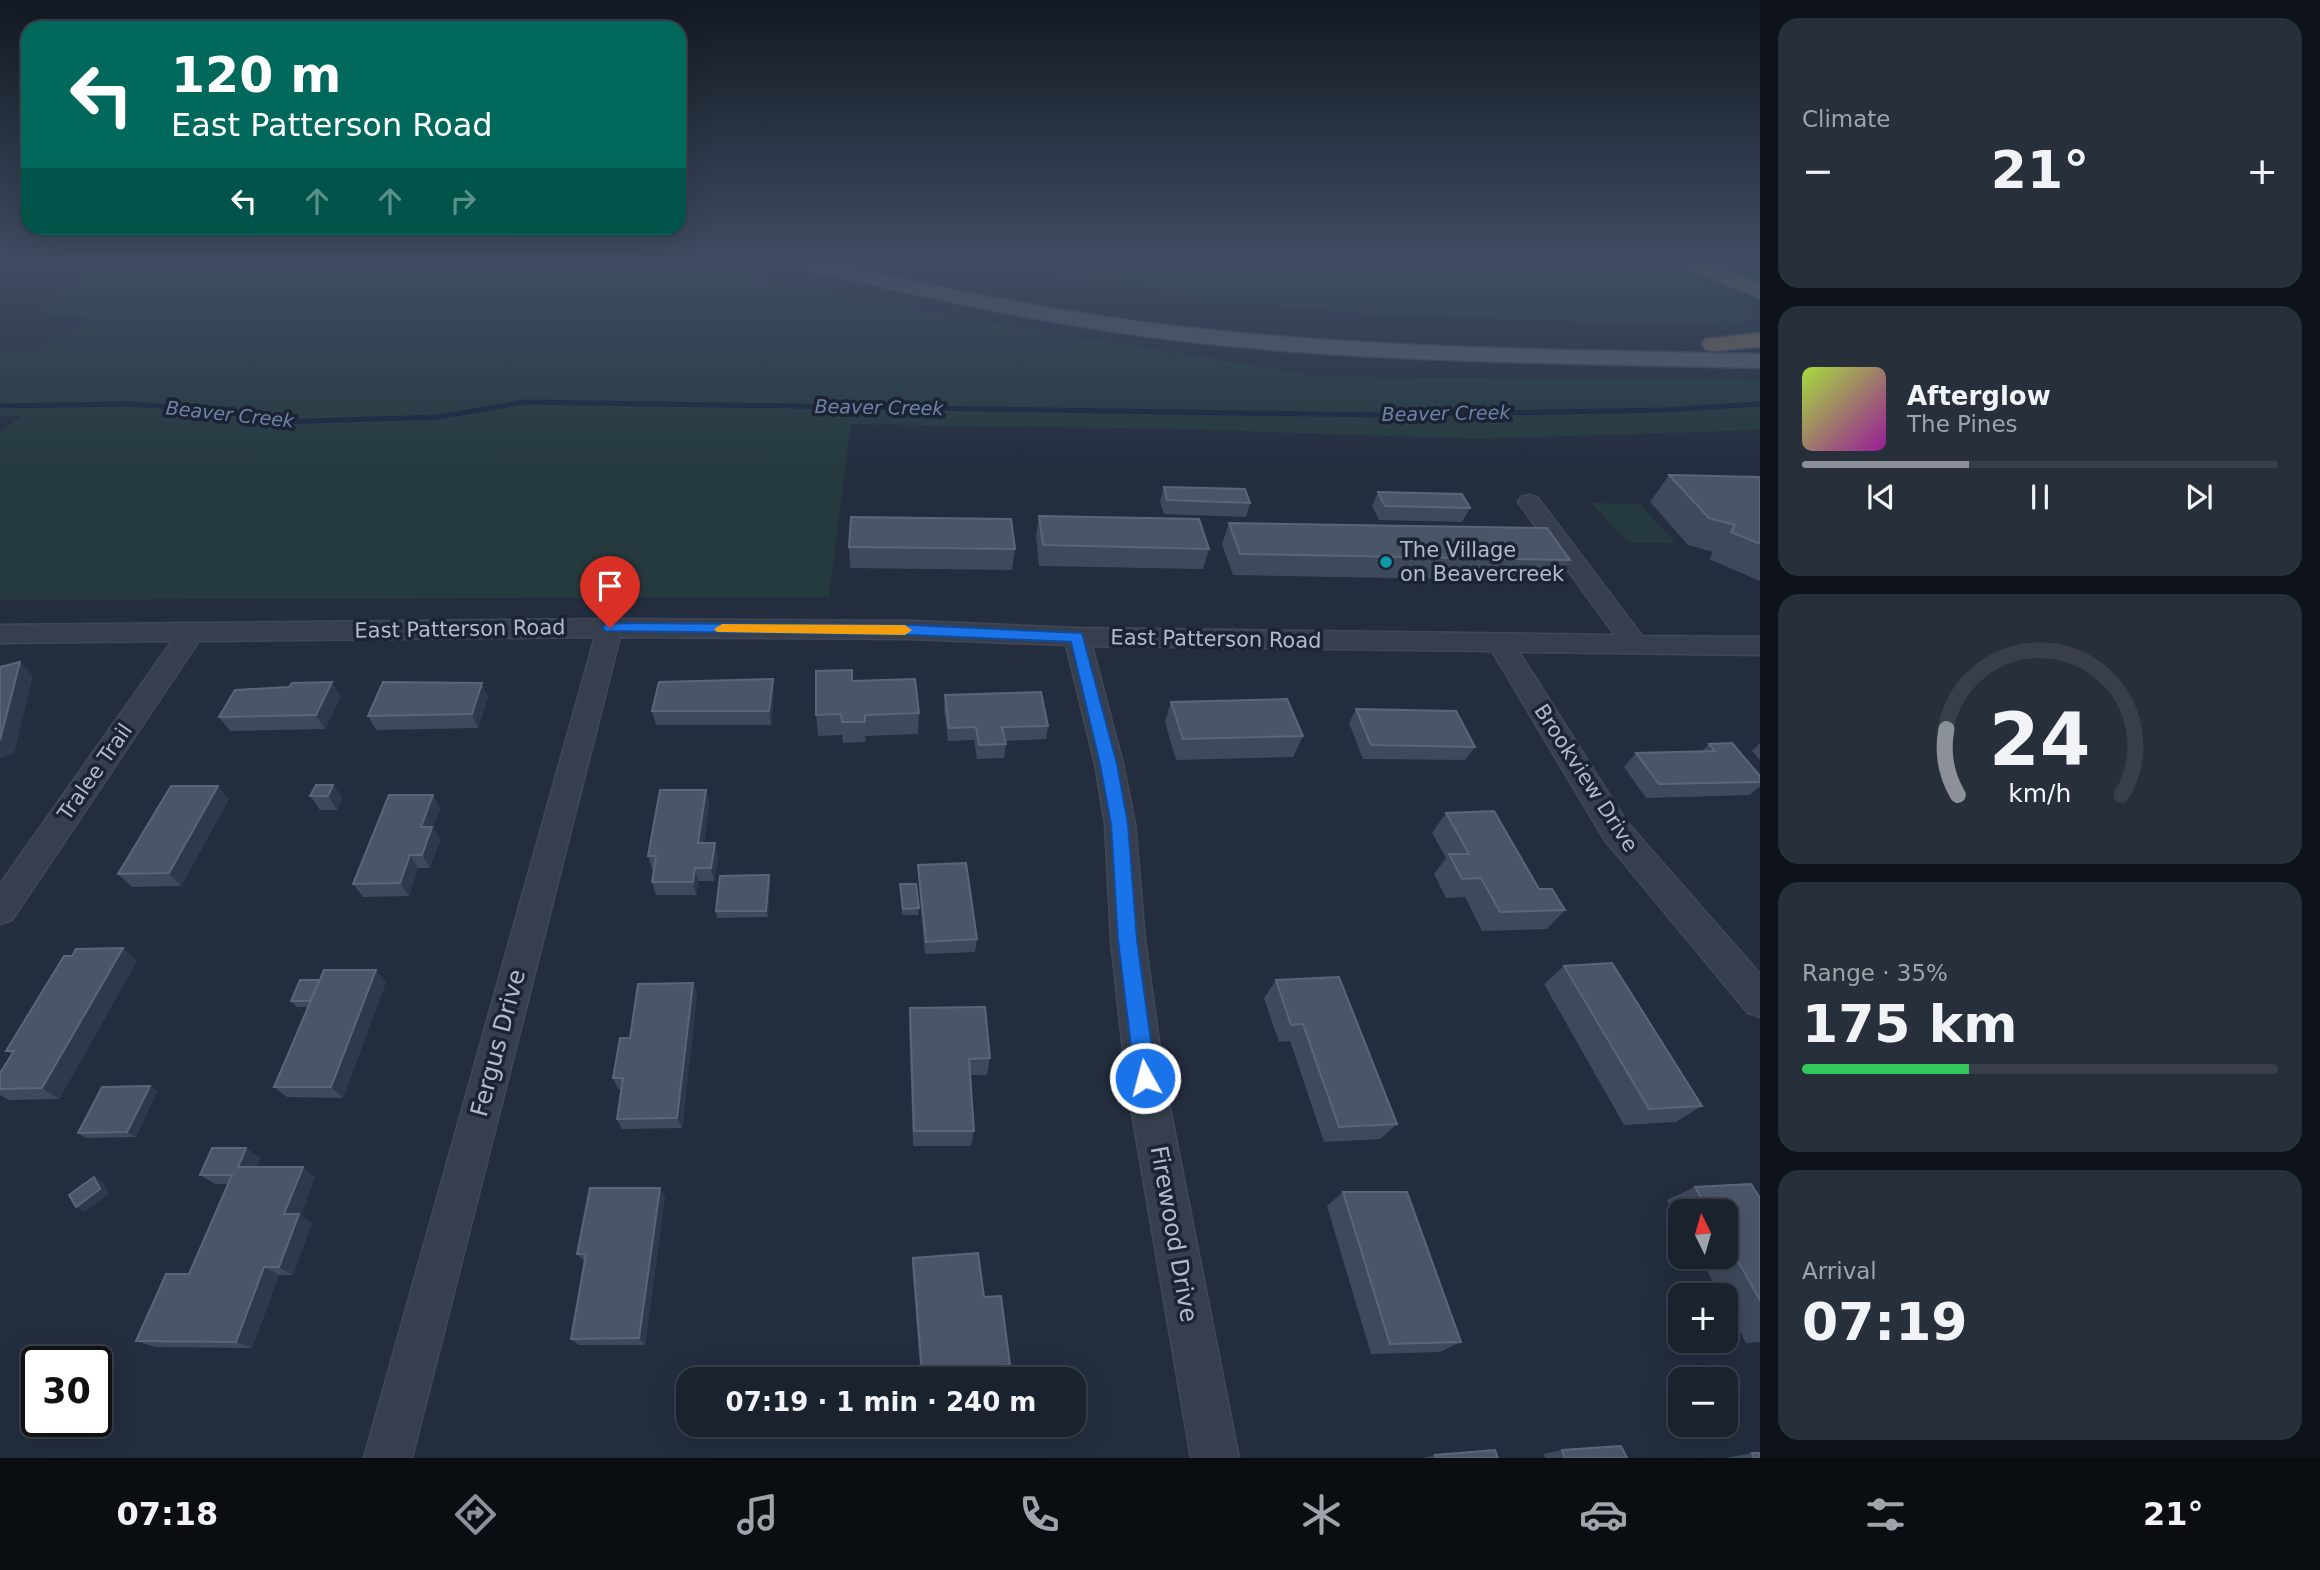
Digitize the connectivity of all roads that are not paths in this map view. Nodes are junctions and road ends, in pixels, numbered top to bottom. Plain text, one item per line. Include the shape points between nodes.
1 (1160, 330) edge
2 (1355, 330) edge
3 (1760, 340) edge
4 (1714, 344) junction
5 (1760, 345) edge
6 (1760, 361) edge
7 (1529, 502) dead end
8 (610, 628) junction
9 (0, 634) edge
10 (190, 634) junction
11 (1077, 637) junction
12 (1501, 644) junction
13 (1636, 646) junction
14 (1760, 646) edge
15 (0, 909) edge
16 (1760, 1001) edge
17 (388, 1458) edge
18 (1215, 1458) edge

1 - 6 main road via 1404,351
2 - 4 main road
3 - 4 highway
4 - 5 main road
7 - 13 street
8 - 10 street, East Patterson Road
8 - 11 street, East Patterson Road via 912,630
8 - 17 street, Fergus Drive
9 - 10 street, East Patterson Road
10 - 15 street, Tralee Trail
11 - 12 street, East Patterson Road
11 - 18 street, Firewood Drive via 1120,824 1145,1078
12 - 13 street, East Patterson Road
12 - 16 street, Brookview Drive via 1615,831
13 - 14 street, East Patterson Road

